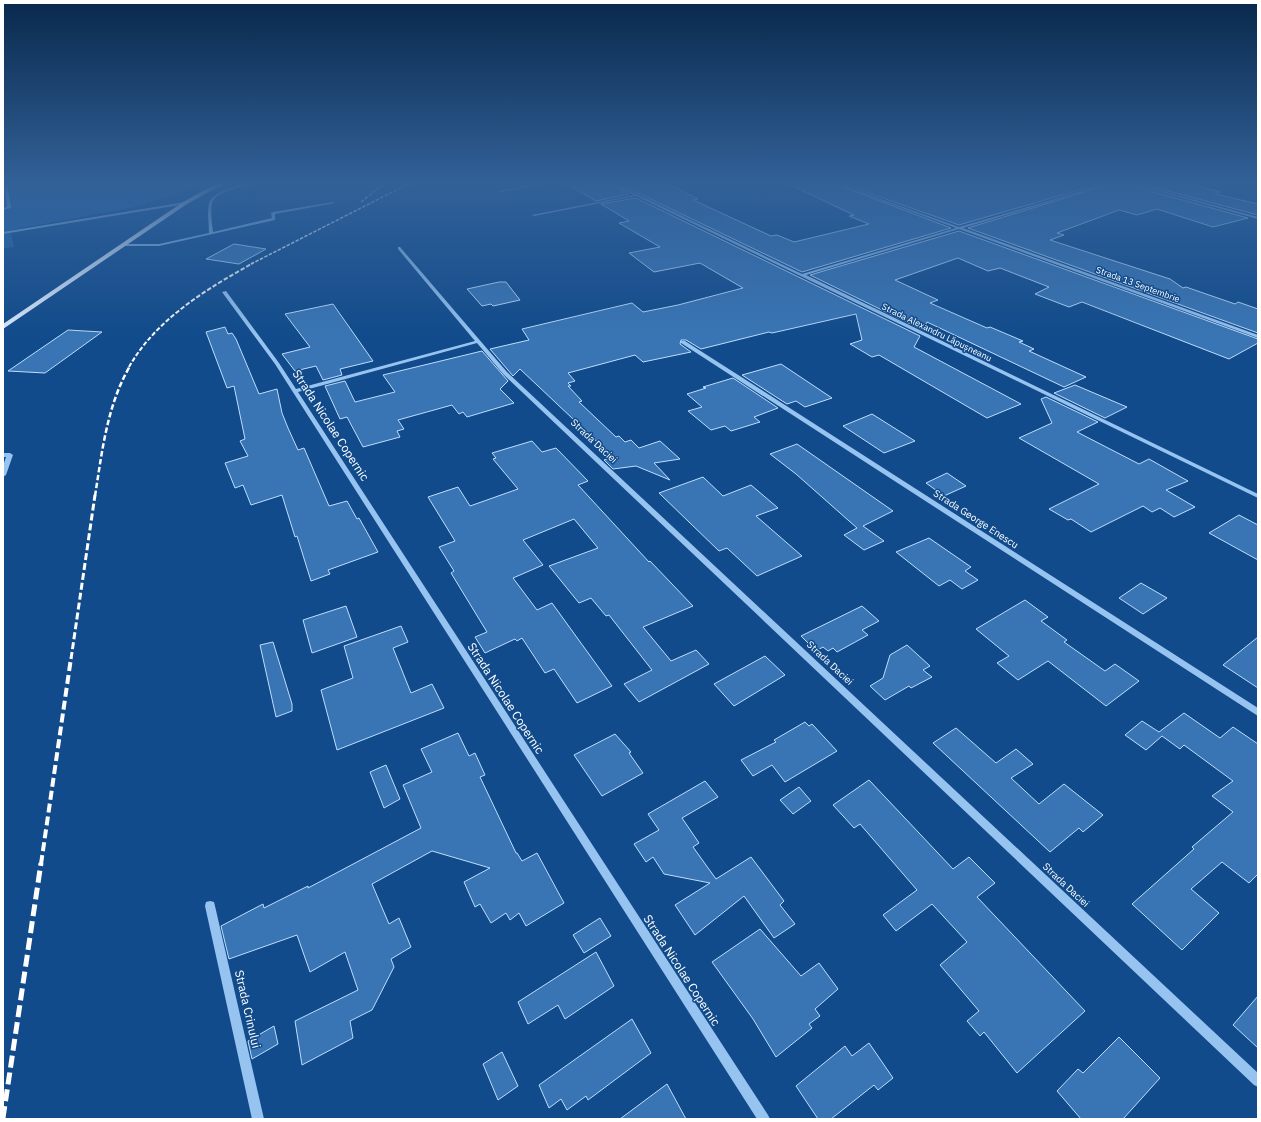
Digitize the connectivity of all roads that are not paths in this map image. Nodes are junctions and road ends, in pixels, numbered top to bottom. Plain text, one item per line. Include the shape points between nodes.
1 (139, 234) edge
2 (206, 234) edge
3 (718, 234) edge
4 (938, 234) edge
5 (976, 234) edge
6 (124, 245) junction
7 (399, 248) dead end
8 (802, 275) junction
9 (224, 292) dead end
10 (3, 327) edge
11 (1258, 337) edge
12 (479, 341) junction
13 (683, 342) dead end
14 (294, 391) junction
15 (3, 455) edge
16 (3, 475) edge
17 (1258, 496) edge
18 (1258, 712) edge
19 (210, 906) dead end
20 (1258, 1081) edge
21 (258, 1119) edge
22 (764, 1119) edge

1 - 6 main road
2 - 6 street via 159,246
3 - 8 street, Strada Alexandru Lăpușneanu
4 - 8 street
5 - 11 street, Strada 13 Septembrie
6 - 10 main road
7 - 12 street, Strada Daciei
8 - 17 street, Strada Alexandru Lăpușneanu
9 - 14 street, Strada Nicolae Copernic
12 - 14 street
12 - 20 street, Strada Daciei via 511,378
13 - 18 street, Strada George Enescu
14 - 22 street, Strada Nicolae Copernic
15 - 16 street via 10,455
19 - 21 street, Strada Crinului

